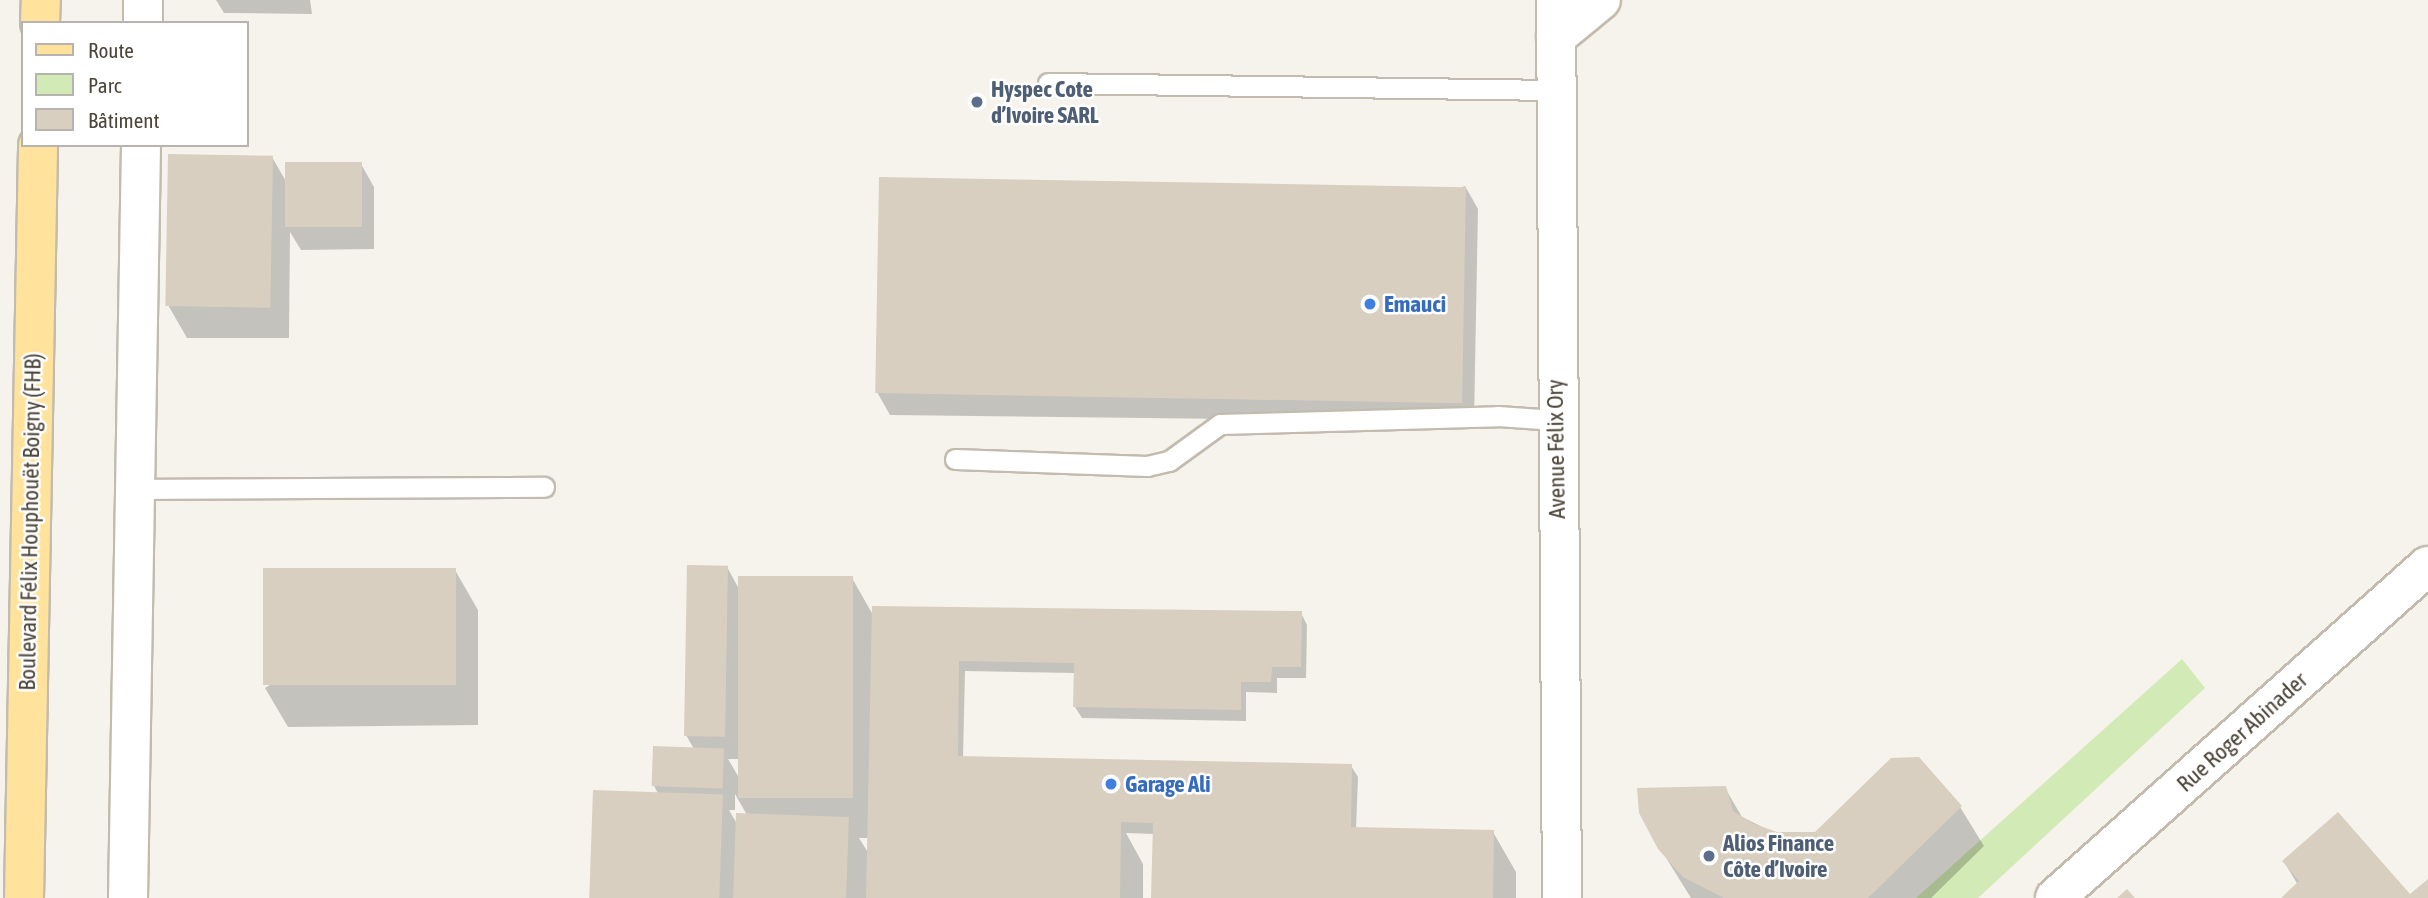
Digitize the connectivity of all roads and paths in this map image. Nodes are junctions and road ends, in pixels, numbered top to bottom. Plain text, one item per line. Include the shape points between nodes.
1 (41, 0) edge
2 (143, 0) edge
3 (1556, 0) edge
4 (1601, 0) edge
5 (40, 21) edge
6 (143, 21) edge
7 (1556, 37) junction
8 (1048, 83) dead end
9 (1556, 90) junction
10 (38, 147) edge
11 (141, 147) edge
12 (1555, 420) junction
13 (955, 459) dead end
14 (544, 487) dead end
15 (135, 489) junction
16 (2428, 566) edge
17 (24, 898) edge
18 (128, 898) edge
19 (1562, 898) edge
20 (2055, 898) edge

1 - 5 main road
2 - 6 street
3 - 7 street, Avenue Félix Ory
4 - 7 street
7 - 9 street, Avenue Félix Ory
8 - 9 lane
9 - 12 street, Avenue Félix Ory
10 - 17 main road, Boulevard Félix Houphouët Boigny (FHB)
11 - 15 street
12 - 13 lane via 1498,416 1220,424 1169,461 1147,466
12 - 19 street, Avenue Félix Ory
14 - 15 lane
15 - 18 street
16 - 20 street, Rue Roger Abinader

